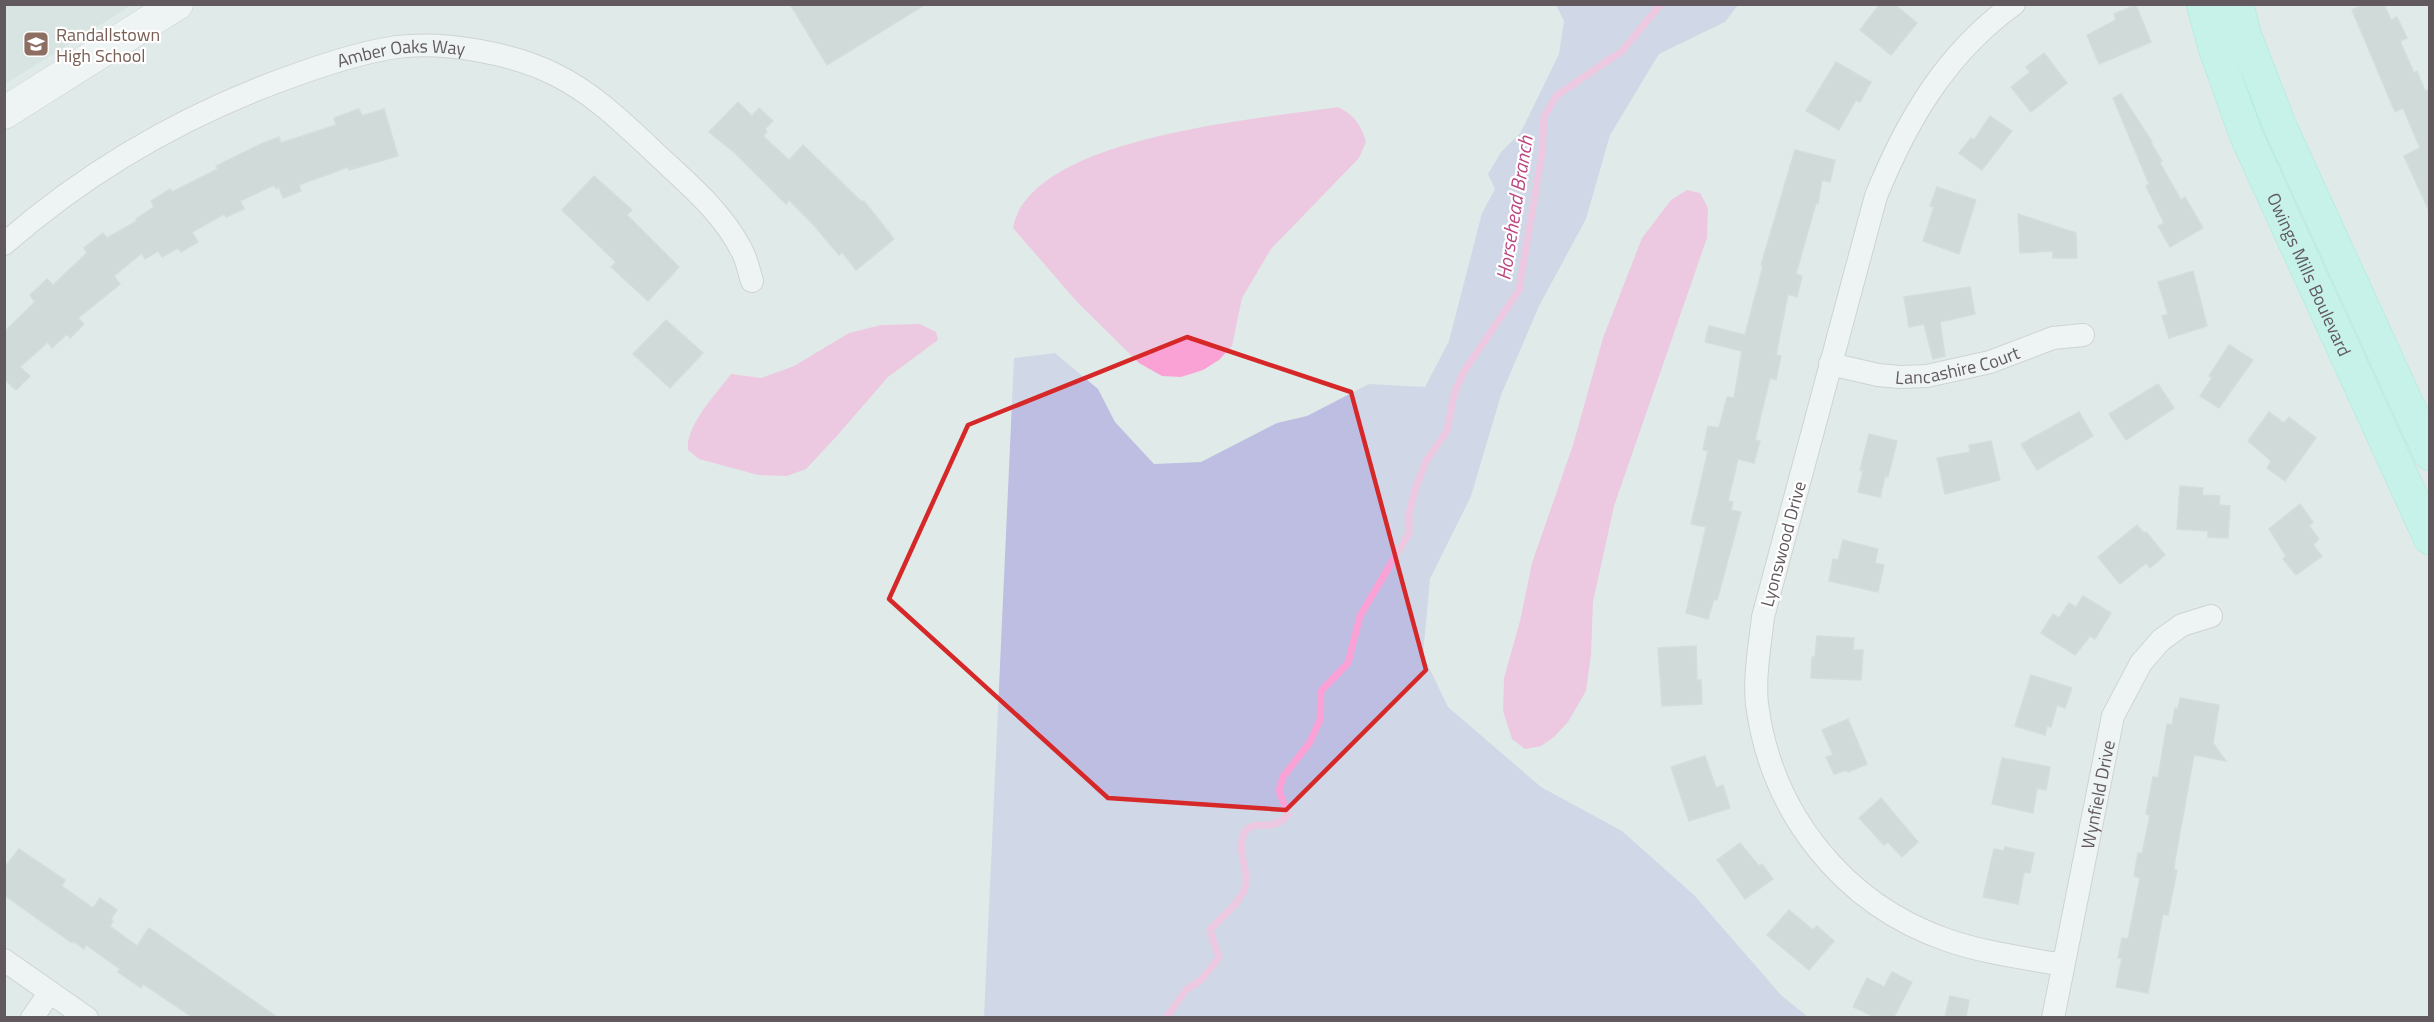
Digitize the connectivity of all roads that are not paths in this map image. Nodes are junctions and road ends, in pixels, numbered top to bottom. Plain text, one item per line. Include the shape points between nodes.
1 (177, 4) edge
2 (2014, 4) edge
3 (2203, 4) edge
4 (2237, 4) edge
5 (4, 113) edge
6 (4, 244) edge
7 (752, 281) dead end
8 (2083, 335) dead end
9 (1830, 364) junction
10 (2430, 454) edge
11 (2430, 538) edge
12 (2211, 615) dead end
13 (4, 960) edge
14 (2063, 965) junction
15 (50, 992) junction
16 (32, 1017) edge
17 (87, 1017) edge
18 (2053, 1017) edge

1 - 5 street
2 - 9 street, Lyonswood Drive via 1962,48 1913,117 1892,158 1876,196
3 - 11 main road, Owings Mills Boulevard via 2246,135
4 - 10 main road, Owings Mills Boulevard via 2245,36 2279,124
6 - 7 street, Amber Oaks Way via 74,188 210,109 351,56 398,47 437,47 473,50 518,61 555,74 590,95 709,204 743,252
8 - 9 street, Lancashire Court via 2053,338 1990,362 1927,376 1900,377
9 - 14 street, Lyonswood Drive via 1763,617 1757,702 1777,780 1818,852 1846,881 1877,904 1912,926 1948,941
12 - 14 street, Wynfield Drive via 2182,625 2161,640 2141,663 2113,716
13 - 15 street
14 - 18 street, Wynfield Drive
15 - 16 street
15 - 17 street

